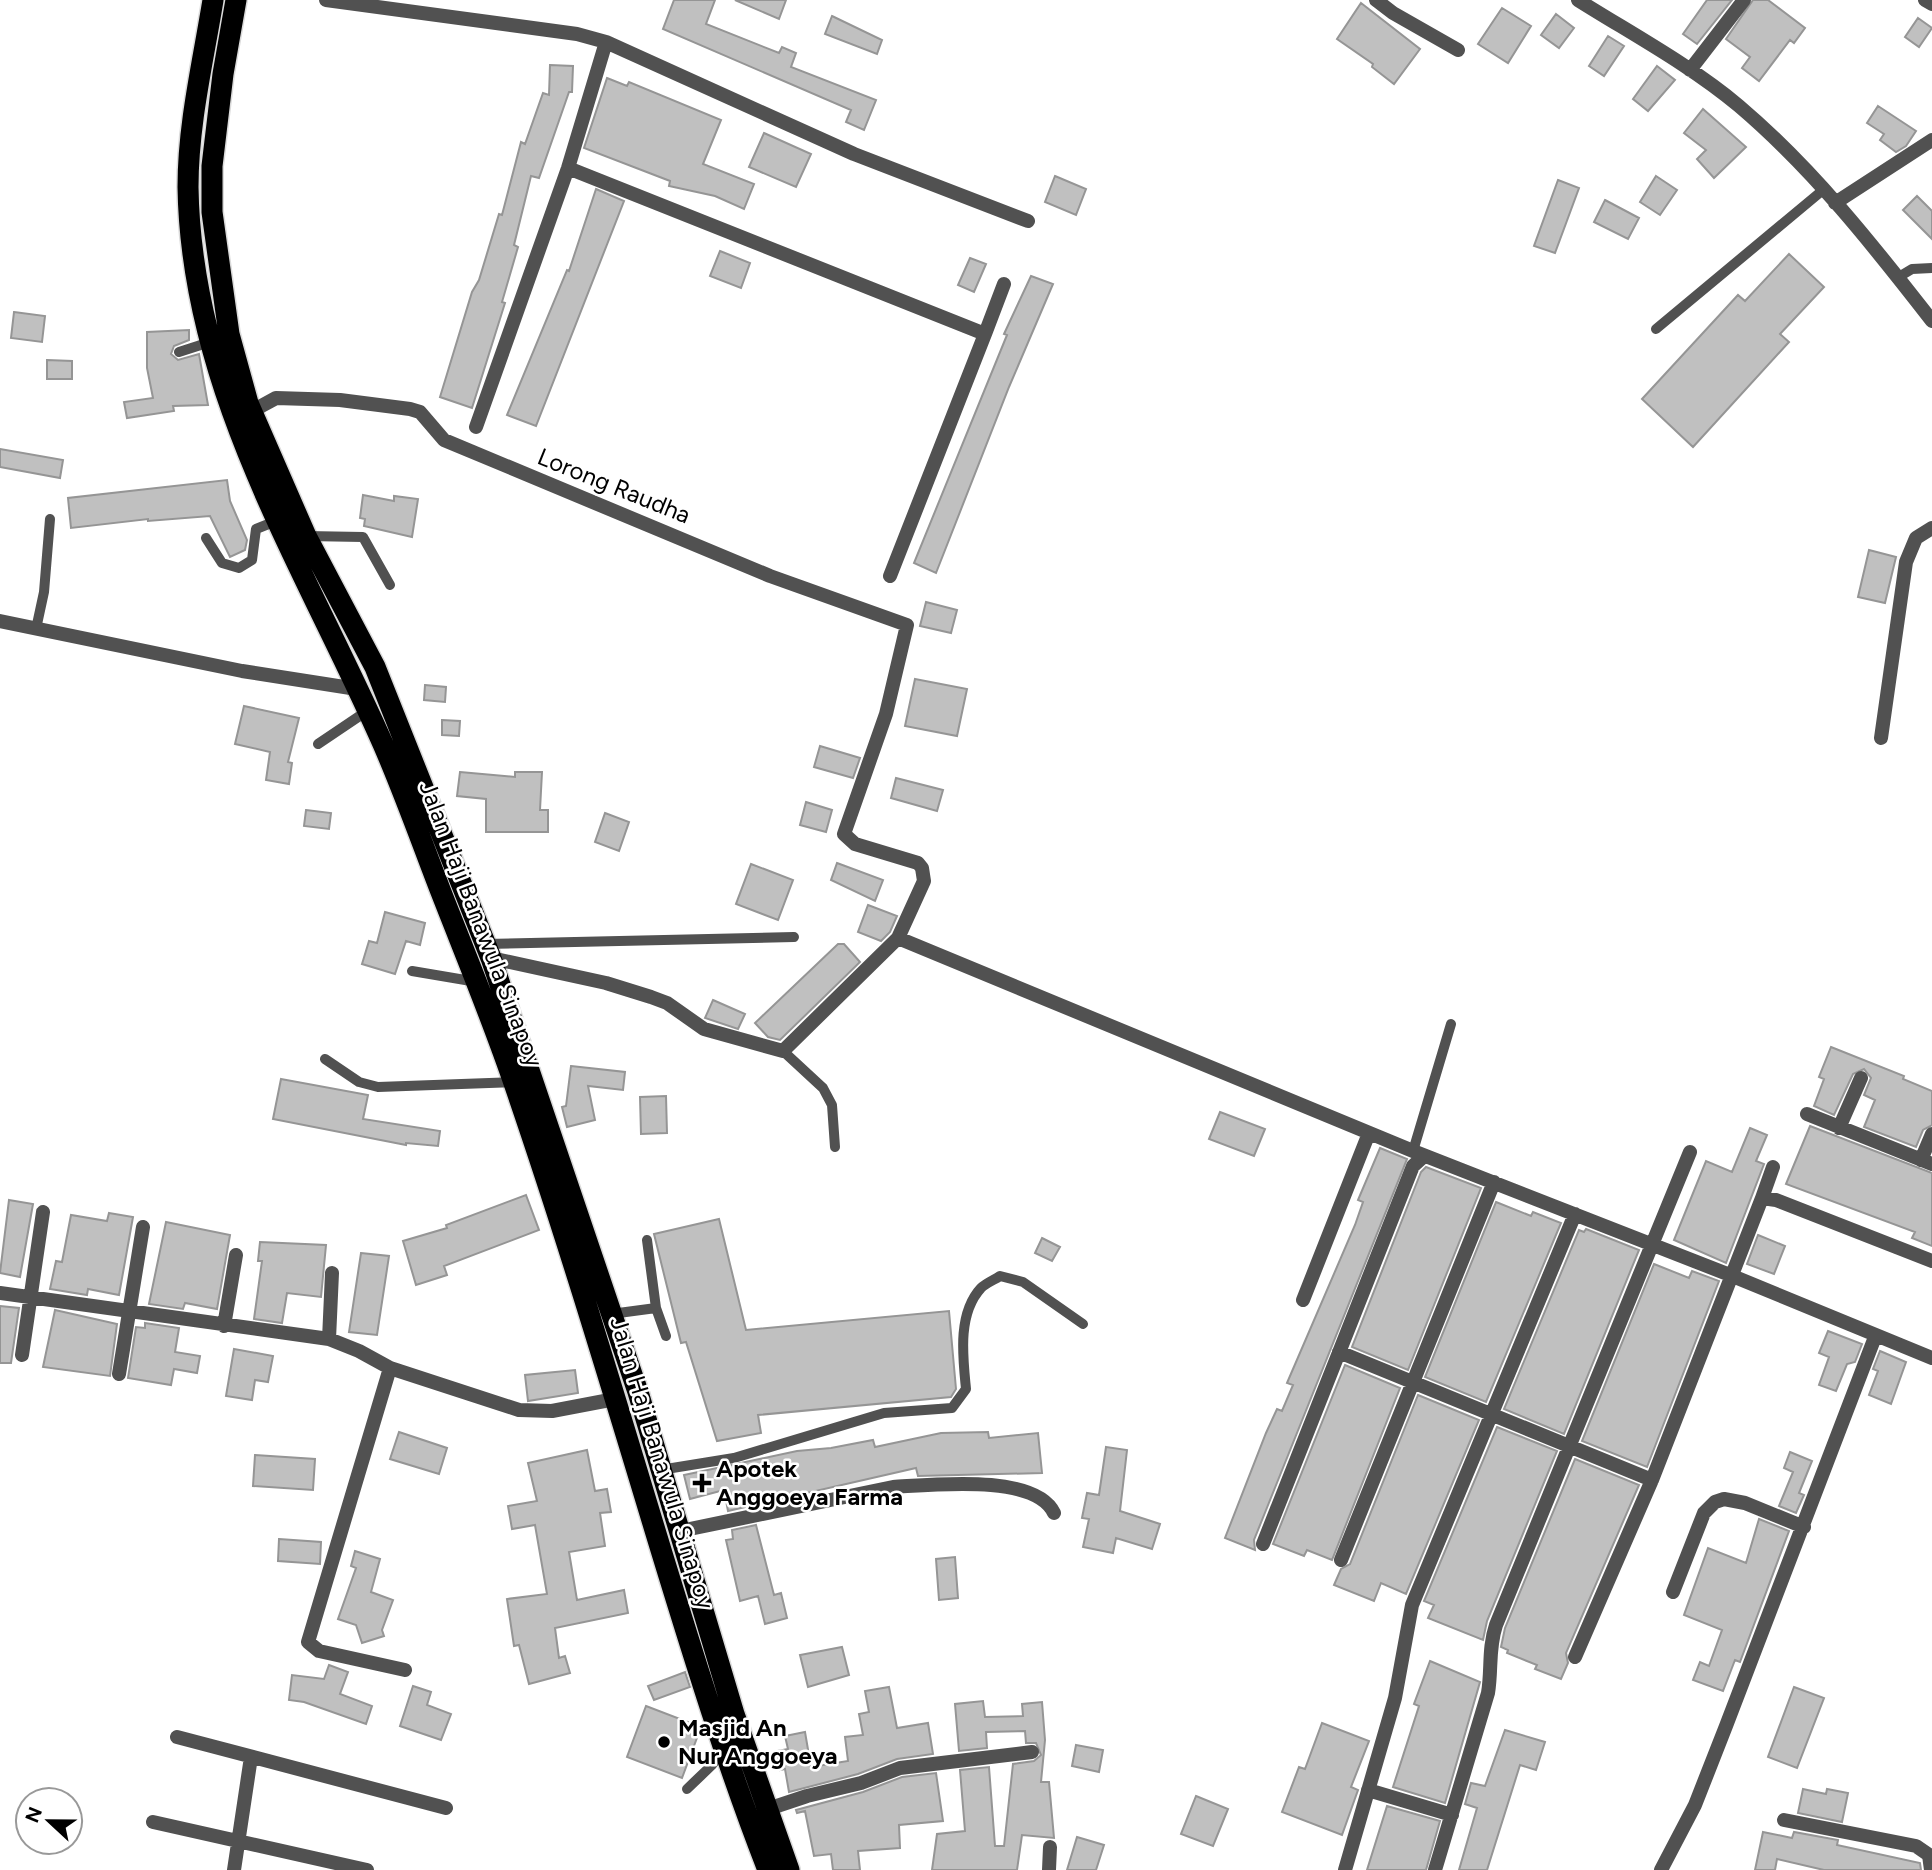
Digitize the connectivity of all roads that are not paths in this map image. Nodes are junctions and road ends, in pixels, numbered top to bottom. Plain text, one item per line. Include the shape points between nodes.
1 (213, 0) edge
2 (236, 0) edge
3 (326, 0) edge
4 (1376, 0) edge
5 (1578, 0) edge
6 (1744, 0) edge
7 (1925, 0) edge
8 (1932, 4) edge
9 (606, 42) junction
10 (1458, 50) dead end
11 (1690, 70) junction
12 (1932, 140) edge
13 (568, 168) junction
14 (1823, 190) junction
15 (1835, 203) junction
16 (1028, 221) dead end
17 (1932, 268) edge
18 (1897, 278) junction
19 (1004, 284) dead end
20 (1932, 321) edge
21 (1656, 329) dead end
22 (985, 334) junction
23 (210, 342) junction
24 (179, 352) dead end
25 (252, 411) junction
26 (476, 427) dead end
27 (50, 519) dead end
28 (276, 521) junction
29 (1932, 528) edge
30 (306, 536) junction
31 (205, 538) dead end
32 (890, 576) dead end
33 (390, 585) dead end
34 (0, 621) edge
35 (36, 629) junction
36 (356, 689) junction
37 (367, 711) junction
38 (1881, 738) dead end
39 (318, 744) dead end
40 (794, 937) dead end
41 (898, 937) junction
42 (488, 951) junction
43 (412, 971) dead end
44 (477, 982) junction
45 (1451, 1024) dead end
46 (783, 1051) junction
47 (325, 1059) dead end
48 (1861, 1078) dead end
49 (514, 1082) junction
50 (1807, 1114) dead end
51 (1839, 1128) junction
52 (1369, 1133) junction
53 (1932, 1134) edge
54 (835, 1147) dead end
55 (1690, 1152) dead end
56 (1419, 1153) junction
57 (1927, 1162) edge
58 (1773, 1167) dead end
59 (1494, 1182) junction
60 (1762, 1198) junction
61 (43, 1212) dead end
62 (1575, 1214) junction
63 (143, 1227) dead end
64 (647, 1240) dead end
65 (1652, 1244) junction
66 (236, 1255) dead end
67 (1932, 1261) edge
68 (332, 1273) dead end
69 (1730, 1275) junction
70 (0, 1293) edge
71 (31, 1298) junction
72 (1303, 1300) dead end
73 (656, 1308) junction
74 (129, 1313) junction
75 (611, 1314) junction
76 (1083, 1324) dead end
77 (224, 1326) junction
78 (666, 1336) dead end
79 (1875, 1337) junction
80 (328, 1339) junction
81 (1339, 1352) junction
82 (22, 1355) dead end
83 (1932, 1359) edge
84 (390, 1368) junction
85 (119, 1374) dead end
86 (1413, 1383) junction
87 (615, 1399) junction
88 (1490, 1413) junction
89 (1570, 1447) junction
90 (660, 1470) junction
91 (1652, 1480) junction
92 (1054, 1514) dead end
93 (1804, 1527) junction
94 (680, 1531) junction
95 (1263, 1544) dead end
96 (1341, 1560) dead end
97 (1673, 1592) dead end
98 (717, 1657) junction
99 (1575, 1657) dead end
100 (696, 1664) junction
101 (405, 1670) dead end
102 (177, 1737) dead end
103 (723, 1749) junction
104 (1032, 1752) dead end
105 (251, 1757) junction
106 (687, 1789) dead end
107 (1368, 1790) junction
108 (446, 1808) dead end
109 (765, 1810) junction
110 (1452, 1815) junction
111 (1784, 1820) dead end
112 (153, 1822) dead end
113 (238, 1841) junction
114 (1050, 1847) dead end
115 (234, 1870) edge
116 (367, 1870) edge
117 (768, 1870) edge
118 (789, 1870) edge
119 (1049, 1870) edge
120 (1345, 1870) edge
121 (1434, 1870) edge
122 (1661, 1870) edge
123 (1931, 1870) edge

1 - 23 highway, Jalan Haji Banawula Sinapoy via 191,134 188,190 194,256
2 - 25 highway, Jalan Haji Banawula Sinapoy via 212,166 212,212 229,334
3 - 9 street via 565,32
4 - 10 street
5 - 11 street
6 - 11 street
7 - 8 street
9 - 13 street
9 - 16 street via 854,154
11 - 14 street via 1738,106
12 - 15 street
13 - 22 street
13 - 26 street
14 - 15 street
14 - 21 lane
15 - 18 street
17 - 18 lane via 1912,269
18 - 20 street
19 - 22 street
22 - 32 street
23 - 24 lane
23 - 28 highway, Jalan Haji Banawula Sinapoy via 245,451
25 - 30 highway, Jalan Haji Banawula Sinapoy
25 - 41 street, Lorong Raudha via 276,398 340,400 420,412 444,440 770,576 907,625 893,684 844,834 855,844 904,857 922,868 924,881
27 - 35 lane
28 - 31 lane via 256,528 252,560 239,568 222,563
28 - 36 highway, Jalan Haji Banawula Sinapoy
29 - 38 street via 1916,538 1906,562
30 - 33 lane via 363,537
30 - 42 highway, Jalan Haji Banawula Sinapoy via 375,667
34 - 35 street
35 - 36 street
36 - 37 highway, Jalan Haji Banawula Sinapoy
37 - 39 lane
37 - 44 highway, Jalan Haji Banawula Sinapoy
40 - 42 lane
41 - 46 street
41 - 52 street
42 - 46 street via 640,993 667,1003 704,1029
42 - 75 highway, Jalan Haji Banawula Sinapoy
43 - 44 lane
44 - 49 highway, Jalan Haji Banawula Sinapoy
45 - 56 lane
46 - 54 lane via 823,1088 832,1105
47 - 49 lane via 359,1082 379,1087
48 - 51 street
49 - 87 highway, Jalan Haji Banawula Sinapoy
50 - 51 street
51 - 57 street
52 - 56 street
52 - 72 street
53 - 57 street
55 - 65 street
56 - 59 street
56 - 81 street
58 - 60 street
59 - 62 street
59 - 86 street
60 - 67 street
60 - 69 street
61 - 71 street
62 - 65 street
62 - 88 street
63 - 74 street
64 - 73 lane
65 - 69 street
65 - 89 street
66 - 77 street
68 - 80 street
69 - 79 street
69 - 91 street
70 - 71 street
71 - 74 street
71 - 82 street
73 - 75 lane
73 - 78 lane
74 - 77 street
74 - 85 street
75 - 90 highway, Jalan Haji Banawula Sinapoy
76 - 90 lane via 1023,1282 1000,1276 981,1288 971,1307 962,1343 966,1389 951,1408 884,1413 734,1458
77 - 80 street
79 - 83 street
79 - 93 street
80 - 84 street
81 - 86 street
81 - 95 street
84 - 87 street via 519,1410 552,1411
84 - 101 street via 309,1642 319,1651
86 - 88 street
86 - 96 street
87 - 100 highway, Jalan Haji Banawula Sinapoy
88 - 89 street
88 - 107 street via 1412,1605 1403,1665
89 - 91 street
89 - 110 street via 1489,1645 1488,1693
90 - 94 highway, Jalan Haji Banawula Sinapoy
91 - 99 street
92 - 94 street via 1051,1506 1033,1494 1004,1486 904,1486
93 - 97 street via 1745,1503 1715,1502 1704,1513
93 - 122 street via 1695,1805
94 - 98 highway, Jalan Haji Banawula Sinapoy
98 - 100 highway
98 - 109 highway, Jalan Haji Banawula Sinapoy
100 - 103 highway, Jalan Haji Banawula Sinapoy
102 - 105 street
103 - 106 lane
103 - 117 highway, Jalan Haji Banawula Sinapoy
104 - 109 street via 900,1768
105 - 108 street
105 - 113 street
107 - 110 street
107 - 120 street
109 - 118 highway, Jalan Haji Banawula Sinapoy
110 - 121 street
111 - 123 street via 1916,1846 1929,1855
112 - 113 street
113 - 115 street
113 - 116 street
114 - 119 street

